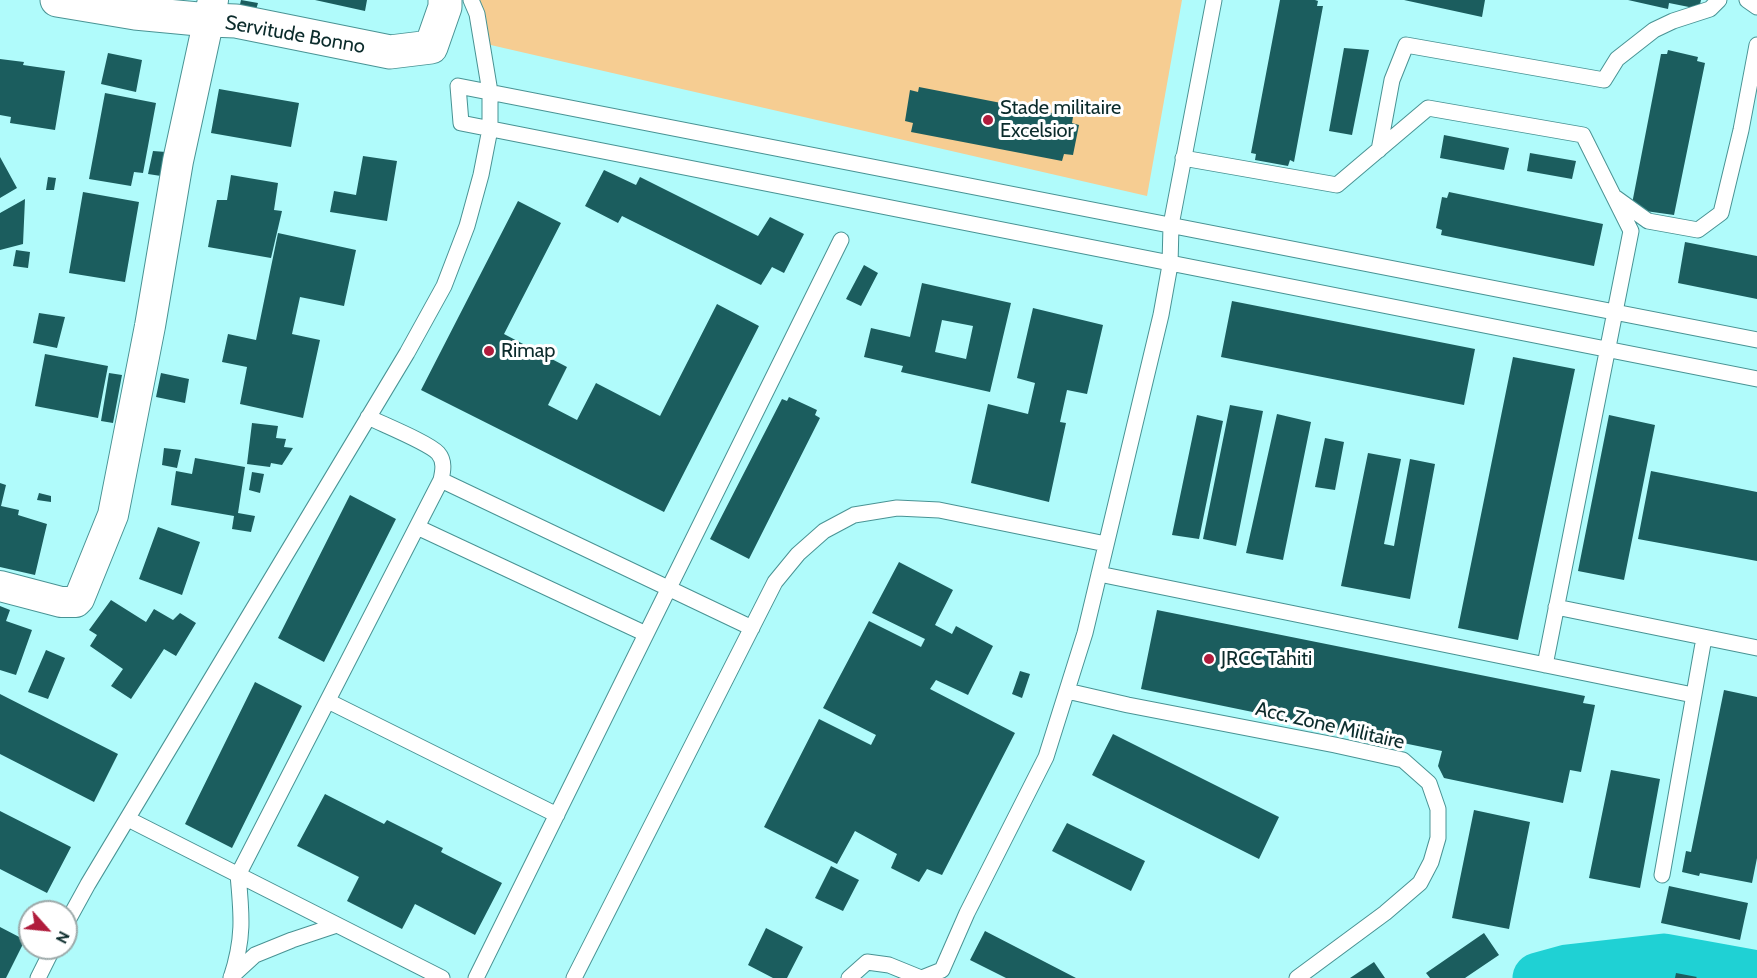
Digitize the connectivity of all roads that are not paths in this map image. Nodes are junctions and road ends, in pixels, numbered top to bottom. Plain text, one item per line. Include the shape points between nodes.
1 (57, 0) edge
2 (445, 0) edge
3 (471, 0) edge
4 (1214, 0) edge
5 (1719, 0) edge
6 (1747, 0) edge
7 (1757, 7) edge
8 (211, 10) edge
9 (1757, 45) edge
10 (490, 92) junction
11 (490, 129) junction
12 (1379, 150) junction
13 (1183, 158) junction
14 (1613, 196) junction
15 (1171, 225) junction
16 (841, 240) dead end
17 (1170, 263) junction
18 (1616, 312) junction
19 (1757, 340) edge
20 (1609, 349) junction
21 (1757, 379) edge
22 (368, 417) junction
23 (441, 480) junction
24 (417, 527) junction
25 (1106, 544) junction
26 (1099, 574) junction
27 (0, 585) edge
28 (668, 588) junction
29 (1556, 607) junction
30 (752, 628) junction
31 (646, 634) junction
32 (1704, 638) junction
33 (1757, 648) edge
34 (1545, 665) junction
35 (1067, 691) junction
36 (1693, 695) junction
37 (328, 701) junction
38 (557, 815) junction
39 (128, 819) junction
40 (238, 875) junction
41 (1662, 875) dead end
42 (78, 902) edge
43 (337, 925) junction
44 (47, 960) edge
45 (38, 978) edge
46 (231, 978) edge
47 (442, 978) edge
48 (476, 978) edge
49 (574, 978) edge
50 (849, 978) edge
51 (921, 978) edge
52 (1297, 978) edge

1 - 8 street, Servitude Bonno via 135,13
2 - 8 street, Servitude Bonno via 431,47 390,52 236,21
3 - 10 lane via 477,14
4 - 13 lane
5 - 12 lane via 1710,9 1654,30 1617,59 1604,80 1406,45 1392,80
6 - 7 lane
8 - 27 street via 178,160 113,515 76,602 62,602
9 - 14 lane via 1721,213 1698,230 1648,221
10 - 11 lane
10 - 11 lane via 458,86 461,123
10 - 15 lane
11 - 17 lane
11 - 22 lane via 467,226 444,286
12 - 13 lane via 1337,185
12 - 14 lane via 1428,108 1583,135
13 - 15 lane
14 - 18 lane via 1631,231
15 - 17 lane
15 - 18 lane
16 - 28 lane
17 - 20 lane
17 - 25 lane
18 - 19 lane
18 - 20 lane
20 - 21 lane
20 - 29 lane
22 - 23 lane via 438,453 444,466
22 - 39 lane
23 - 24 lane
23 - 28 lane
24 - 31 lane
24 - 37 lane
25 - 26 lane
25 - 30 lane via 939,510 897,508 854,515 824,531 798,554 775,582
26 - 34 lane
26 - 35 lane
28 - 30 lane
28 - 31 lane
29 - 32 lane
29 - 34 lane
30 - 49 lane
31 - 38 lane
32 - 33 lane
32 - 36 lane
34 - 36 lane
35 - 51 lane via 1046,758 942,970
35 - 52 lane, Acc. Zone Militaire via 1403,760 1429,783 1438,809 1438,838 1420,884
36 - 41 lane
37 - 38 lane
37 - 40 lane
38 - 48 lane
39 - 40 lane
39 - 42 lane
40 - 43 lane
40 - 46 lane via 240,948
43 - 46 lane via 255,955
43 - 47 lane
44 - 45 lane
50 - 51 lane via 867,962 889,964

